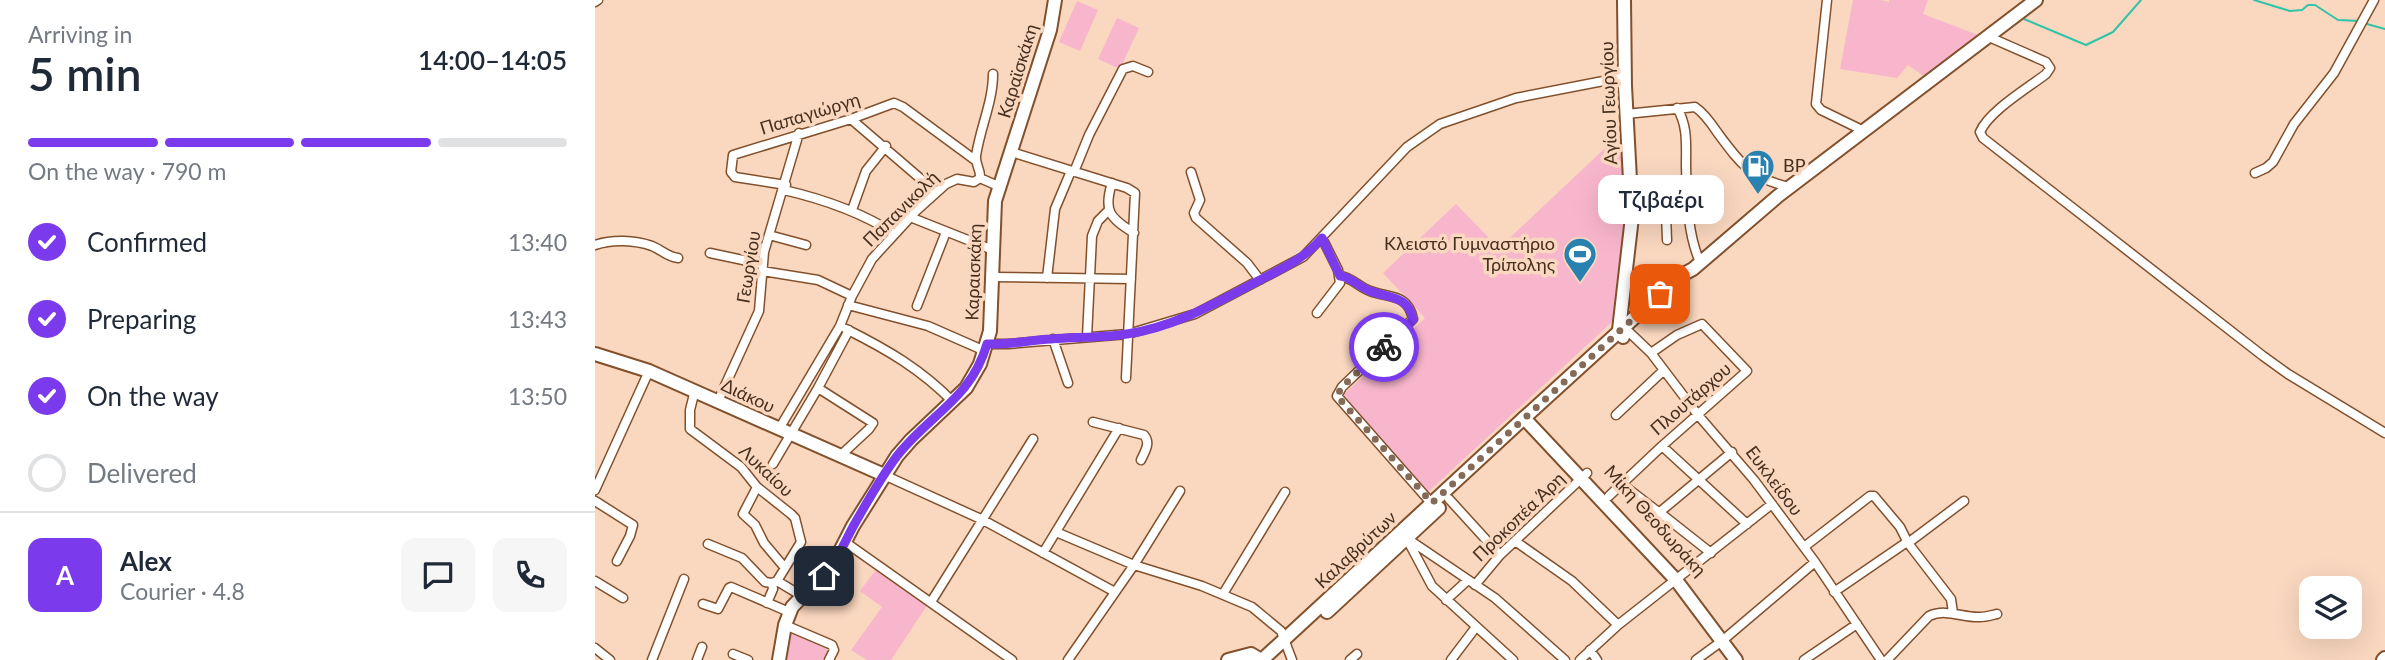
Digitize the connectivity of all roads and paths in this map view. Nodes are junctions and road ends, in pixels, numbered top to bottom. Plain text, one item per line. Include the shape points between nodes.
1 (1055, 0) edge
2 (1624, 0) edge
3 (1827, 0) edge
4 (2036, 0) edge
5 (2374, 0) edge
6 (1989, 37) junction
7 (1148, 72) dead end
8 (993, 74) dead end
9 (1624, 77) junction
10 (1677, 108) junction
11 (1626, 114) junction
12 (851, 119) junction
13 (1864, 131) junction
14 (799, 133) junction
15 (885, 146) junction
16 (1011, 152) junction
17 (975, 160) junction
18 (1072, 171) junction
19 (1191, 172) dead end
20 (2255, 173) dead end
21 (980, 178) junction
22 (1112, 183) junction
23 (998, 186) junction
24 (785, 187) junction
25 (1789, 187) junction
26 (936, 192) junction
27 (852, 210) junction
28 (1108, 211) junction
29 (1689, 212) junction
30 (1666, 214) junction
31 (910, 217) junction
32 (1632, 217) junction
33 (946, 232) junction
34 (1133, 233) junction
35 (895, 234) junction
36 (769, 235) junction
37 (1322, 238) junction
38 (1667, 240) dead end
39 (595, 245) edge
40 (806, 245) dead end
41 (993, 250) junction
42 (710, 253) dead end
43 (678, 258) dead end
44 (1697, 266) junction
45 (762, 267) junction
46 (1340, 276) junction
47 (992, 277) junction
48 (1047, 278) junction
49 (1088, 278) junction
50 (1131, 279) junction
51 (1260, 280) junction
52 (852, 296) junction
53 (848, 305) junction
54 (916, 306) dead end
55 (1317, 313) dead end
56 (844, 328) junction
57 (1623, 333) junction
58 (1128, 334) junction
59 (1087, 337) junction
60 (1053, 339) junction
61 (986, 348) junction
62 (1650, 353) junction
63 (595, 354) edge
64 (1664, 370) junction
65 (649, 371) junction
66 (1126, 378) dead end
67 (1068, 383) dead end
68 (818, 388) junction
69 (695, 390) junction
70 (718, 401) junction
71 (953, 402) junction
72 (1616, 415) dead end
73 (1698, 415) junction
74 (1530, 419) junction
75 (1093, 422) dead end
76 (1119, 428) junction
77 (785, 432) junction
78 (2385, 433) edge
79 (1033, 439) dead end
80 (1662, 446) junction
81 (1731, 452) junction
82 (839, 456) junction
83 (1141, 460) dead end
84 (773, 464) dead end
85 (884, 475) junction
86 (1585, 476) junction
87 (1698, 481) junction
88 (1622, 484) junction
89 (757, 487) junction
90 (595, 490) edge
91 (1180, 492) dead end
92 (1285, 492) dead end
93 (1609, 496) junction
94 (1449, 499) junction
95 (595, 501) edge
96 (1964, 501) dead end
97 (1772, 504) junction
98 (1435, 506) junction
99 (1659, 512) junction
100 (983, 520) junction
101 (1747, 524) junction
102 (1056, 532) junction
103 (1403, 535) junction
104 (1515, 541) junction
105 (845, 542) junction
106 (1907, 542) junction
107 (708, 544) dead end
108 (1804, 547) junction
109 (1044, 553) junction
110 (1710, 553) junction
111 (1500, 555) junction
112 (617, 561) dead end
113 (1815, 562) junction
114 (1134, 565) junction
115 (785, 568) junction
116 (1679, 577) junction
117 (684, 579) dead end
118 (595, 581) edge
119 (774, 582) junction
120 (1471, 582) junction
121 (1115, 592) junction
122 (1834, 592) junction
123 (1223, 594) junction
124 (802, 596) junction
125 (623, 598) dead end
126 (1446, 600) junction
127 (931, 602) junction
128 (767, 603) junction
129 (703, 604) dead end
130 (1953, 613) junction
131 (1997, 614) dead end
132 (787, 619) junction
133 (1857, 624) junction
134 (1618, 625) junction
135 (1476, 627) junction
136 (1725, 639) junction
137 (702, 647) dead end
138 (595, 648) edge
139 (1289, 649) edge
140 (1590, 650) junction
141 (733, 654) dead end
142 (605, 659) edge
143 (652, 660) edge
144 (697, 660) edge
145 (748, 660) edge
146 (779, 660) edge
147 (829, 660) edge
148 (1011, 660) edge
149 (1068, 660) edge
150 (1228, 660) edge
151 (1261, 660) edge
152 (1275, 660) edge
153 (1451, 660) edge
154 (1513, 660) edge
155 (1565, 660) edge
156 (1580, 660) edge
157 (1597, 660) edge
158 (1696, 660) edge
159 (1736, 660) edge
160 (1745, 660) edge
161 (1804, 660) edge
162 (1881, 660) edge
163 (1887, 660) edge

1 - 16 main road, Καραϊσκάκη via 1050,30
2 - 9 main road, Αγίου Γεωργίου
3 - 13 street via 1816,104
4 - 6 main road, Καλαβρύτων
5 - 20 street via 2333,73 2297,119 2273,162
6 - 13 main road, Καλαβρύτων
6 - 78 street via 2046,62 2050,68 2001,108 1983,127 1983,138 2263,356
7 - 18 street via 1130,66 1120,72
8 - 17 street
9 - 11 main road, Αγίου Γεωργίου
9 - 37 street via 1516,98 1440,124 1408,147
10 - 11 street
10 - 25 street via 1699,110 1748,171
10 - 29 street via 1686,125
11 - 32 main road, Αγίου Γεωργίου
12 - 14 street, Παπαγιώργη
12 - 15 street
12 - 17 street, Παπαγιώργη via 896,103
13 - 25 main road, Καλαβρύτων
14 - 24 street, Γεωργίου
14 - 24 street, Παπαγιώργη via 733,155 731,172 736,178
15 - 26 street
15 - 27 street via 866,171
16 - 18 street
16 - 23 main road, Καραισκάκη
17 - 21 street
18 - 22 street
18 - 48 street via 1055,209
19 - 51 street via 1200,200 1196,218
21 - 23 street
21 - 26 street, Παπανικολή via 974,182 954,180
22 - 28 street
22 - 34 street via 1135,192
23 - 41 main road, Καραισκάκη
24 - 27 street
24 - 36 street, Γεωργίου
25 - 44 main road, Καλαβρύτων
26 - 31 street, Παπανικολή
27 - 35 street
28 - 34 street
28 - 49 street via 1092,236
29 - 30 street
29 - 44 street
30 - 32 street
30 - 38 street
31 - 33 street
31 - 35 street, Παπανικολή
32 - 57 main road, Αγίου Γεωργίου
33 - 41 street
33 - 54 street
34 - 50 street
35 - 52 street, Παπανικολή via 867,266
36 - 40 street
36 - 45 street, Γεωργίου
37 - 46 street
37 - 51 street via 1303,257
39 - 43 street via 647,245
41 - 47 main road, Καραισκάκη
42 - 45 street
44 - 57 main road, Καλαβρύτων via 1680,276
45 - 52 street via 818,280
45 - 70 street, Γεωργίου via 759,311
46 - 55 street via 1339,286
46 - 98 street via 1373,293 1398,298 1409,309 1413,320 1337,396
47 - 48 street
47 - 61 main road, Καραισκάκη
48 - 49 street
49 - 50 street
49 - 59 street
50 - 58 street
51 - 58 street via 1195,314
52 - 53 street, Παπανικολή
53 - 56 street, Παπανικολή
53 - 61 street via 928,326
56 - 68 street
56 - 71 street via 927,376
56 - 77 street
57 - 62 street, Ευκλείδου
57 - 74 main road, Καλαβρύτων
58 - 59 street
58 - 66 street
59 - 60 street
60 - 61 street
60 - 67 street
61 - 71 main road, Καραισκάκη via 972,379
62 - 64 street, Ευκλείδου
62 - 73 street, Πλουτάρχου via 1702,324 1747,371
63 - 65 main road, Διάκου
64 - 72 street
64 - 73 street, Ευκλείδου
65 - 69 main road, Διάκου
65 - 90 street
68 - 77 street
68 - 82 street via 873,422
69 - 70 main road, Διάκου
69 - 89 street, Λυκαίου via 690,429 741,467
70 - 77 main road, Διάκου
71 - 85 main road, Καραισκάκη via 911,440
73 - 80 street, Πλουτάρχου
73 - 81 street, Ευκλείδου
74 - 86 main road, Μίκη Θεοδωράκη
74 - 94 main road, Καλαβρύτων
74 - 98 main road, Καλαβρύτων
75 - 76 street
76 - 83 street via 1146,438
76 - 102 street
77 - 82 main road, Διάκου
77 - 84 street
79 - 100 street
80 - 87 street
80 - 88 street, Πλουτάρχου
81 - 87 street
81 - 97 street, Ευκλείδου
82 - 85 main road, Διάκου
85 - 100 street
85 - 105 main road, Καραισκάκη
86 - 93 main road, Μίκη Θεοδωράκη
86 - 104 street, Προκοπέα Άρη
86 - 116 main road, Μίκη Θεοδωράκη
87 - 99 street
87 - 101 street
88 - 93 street, Πλουτάρχου
88 - 99 street
89 - 115 street via 743,514
89 - 115 street, Λυκαίου via 795,518 801,542
91 - 114 street
92 - 123 street
93 - 116 main road, Μίκη Θεοδωράκη
94 - 98 main road, Καλαβρύτων
94 - 111 street
95 - 112 street via 633,525
96 - 106 street
97 - 101 street
97 - 108 street, Ευκλείδου
98 - 103 main road, Καλαβρύτων
99 - 110 street
100 - 109 street
100 - 127 street
101 - 110 street
102 - 109 street
102 - 114 street
103 - 120 street
103 - 126 street via 1428,580
103 - 139 main road, Καλαβρύτων
104 - 111 street, Προκοπέα Άρη
104 - 134 street via 1572,581
105 - 124 main road, Καραισκάκη via 831,567
105 - 127 street
106 - 108 street via 1872,495
106 - 122 street
106 - 130 street via 1951,599
107 - 119 street via 742,558 765,582
108 - 113 street, Ευκλείδου
109 - 121 street
110 - 116 street
111 - 120 street, Προκοπέα Άρη
113 - 122 street, Ευκλείδου
113 - 136 street
114 - 121 street
114 - 123 street
115 - 119 street, Λυκαίου
116 - 134 street
116 - 136 main road, Μίκη Θεοδωράκη
117 - 143 street
118 - 125 street
119 - 124 street
119 - 128 street, Λυκαίου
120 - 126 street, Προκοπέα Άρη
120 - 155 street
121 - 149 street
122 - 133 street, Ευκλείδου
123 - 139 street via 1258,610 1280,631
124 - 132 main road, Καραισκάκη
126 - 135 street
127 - 148 street
128 - 129 street via 731,587 719,609
128 - 132 street
130 - 131 street
130 - 163 street via 1929,616
132 - 146 main road, Καραισκάκη
132 - 147 street via 832,645
133 - 161 street
133 - 162 street, Ευκλείδου
134 - 140 street
135 - 153 street
135 - 154 street
136 - 158 street
136 - 159 main road, Μίκη Θεοδωράκη
136 - 160 main road, Μίκη Θεοδωράκη
137 - 144 street
138 - 142 street
139 - 151 main road, Καλαβρύτων
139 - 152 main road, Καλαβρύτων
140 - 156 street
140 - 157 street
141 - 145 street
150 - 151 main road via 1251,654

